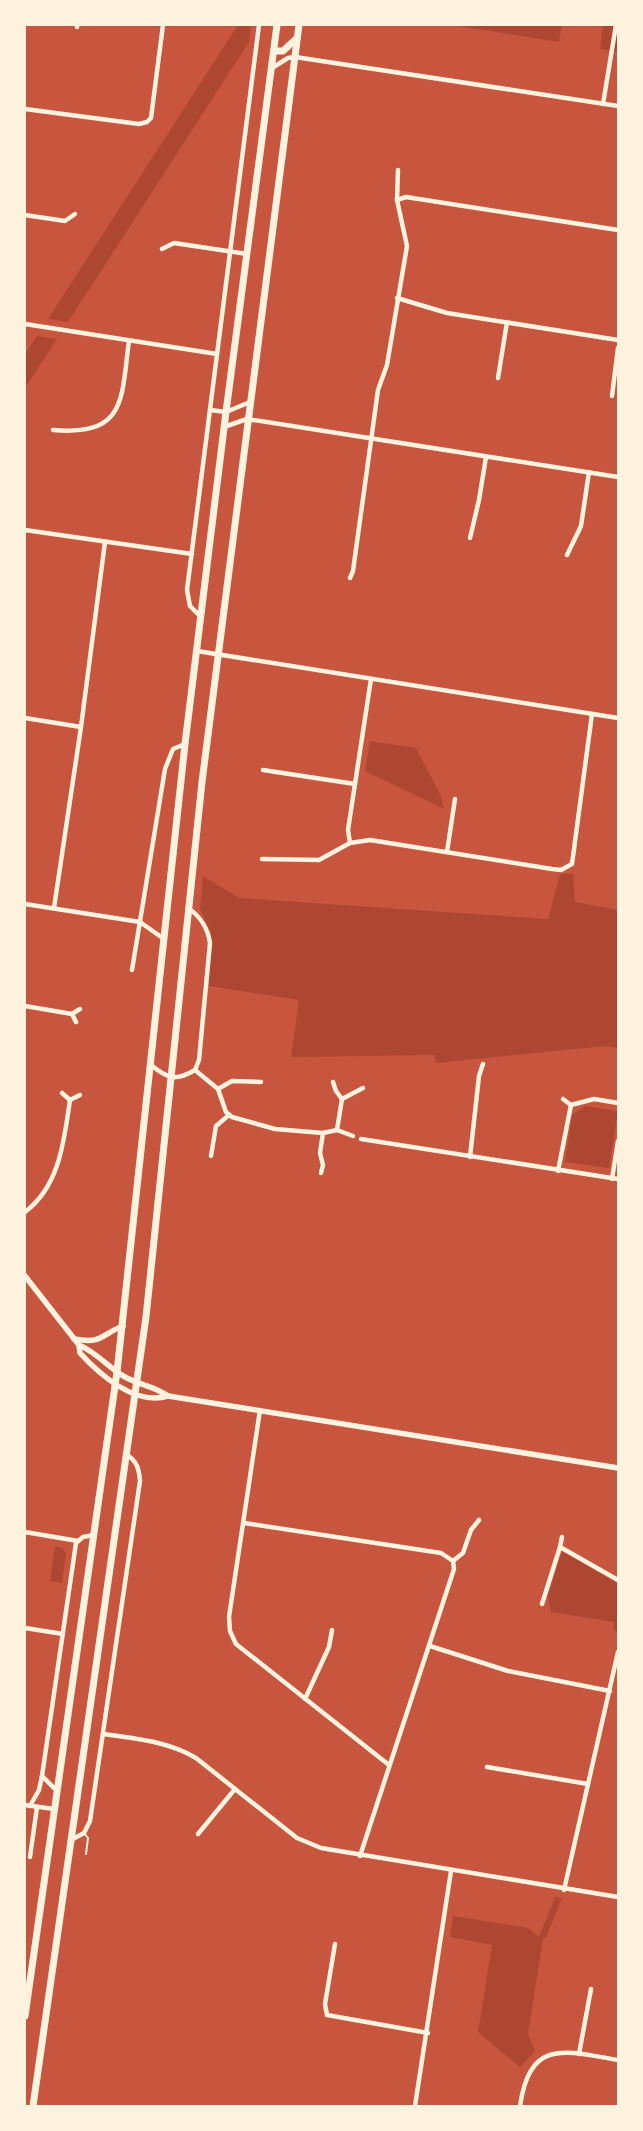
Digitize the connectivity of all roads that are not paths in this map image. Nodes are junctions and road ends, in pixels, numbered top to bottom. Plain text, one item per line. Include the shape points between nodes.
1 (163, 25) edge
2 (259, 25) edge
3 (277, 25) edge
4 (299, 25) edge
5 (616, 25) edge
6 (298, 38) junction
7 (274, 51) junction
8 (295, 58) junction
9 (272, 68) junction
10 (602, 104) junction
11 (618, 106) edge
12 (25, 108) edge
13 (398, 170) dead end
14 (397, 200) junction
15 (74, 214) dead end
16 (25, 215) edge
17 (618, 230) edge
18 (162, 249) dead end
19 (230, 252) junction
20 (247, 254) junction
21 (397, 298) junction
22 (508, 322) junction
23 (25, 324) edge
24 (618, 340) edge
25 (129, 341) junction
26 (618, 348) edge
27 (217, 354) junction
28 (498, 378) dead end
29 (612, 396) dead end
30 (250, 402) junction
31 (210, 410) junction
32 (226, 412) junction
33 (247, 419) junction
34 (224, 427) junction
35 (53, 430) dead end
36 (372, 438) junction
37 (486, 457) junction
38 (589, 472) junction
39 (618, 476) edge
40 (25, 530) edge
41 (470, 538) dead end
42 (105, 542) junction
43 (192, 554) junction
44 (567, 555) dead end
45 (350, 578) dead end
46 (201, 617) junction
47 (197, 651) junction
48 (218, 654) junction
49 (370, 679) junction
50 (592, 714) junction
51 (25, 718) edge
52 (618, 718) edge
53 (80, 728) junction
54 (185, 744) junction
55 (263, 770) dead end
56 (355, 784) junction
57 (455, 799) dead end
58 (350, 843) junction
59 (447, 852) junction
60 (262, 859) dead end
61 (25, 904) edge
62 (54, 908) junction
63 (188, 908) junction
64 (140, 922) junction
65 (164, 939) junction
66 (132, 970) dead end
67 (25, 1006) edge
68 (80, 1009) dead end
69 (72, 1014) junction
70 (76, 1022) dead end
71 (483, 1064) dead end
72 (151, 1065) junction
73 (195, 1070) junction
74 (171, 1078) junction
75 (261, 1082) dead end
76 (333, 1082) dead end
77 (363, 1088) dead end
78 (218, 1089) junction
79 (62, 1093) dead end
80 (80, 1096) dead end
81 (342, 1099) junction
82 (564, 1099) dead end
83 (70, 1100) junction
84 (618, 1103) edge
85 (571, 1105) junction
86 (229, 1114) junction
87 (337, 1130) junction
88 (323, 1133) junction
89 (353, 1136) dead end
90 (361, 1139) dead end
91 (618, 1141) edge
92 (211, 1156) dead end
93 (470, 1157) junction
94 (558, 1171) junction
95 (321, 1173) dead end
96 (615, 1179) edge
97 (25, 1212) edge
98 (25, 1276) edge
99 (123, 1326) junction
100 (74, 1339) junction
101 (79, 1345) junction
102 (117, 1372) junction
103 (137, 1382) junction
104 (116, 1384) junction
105 (135, 1393) junction
106 (168, 1396) junction
107 (260, 1410) junction
108 (127, 1455) junction
109 (618, 1468) edge
110 (479, 1520) dead end
111 (244, 1523) junction
112 (25, 1532) edge
113 (94, 1536) junction
114 (562, 1537) dead end
115 (78, 1540) junction
116 (560, 1547) junction
117 (453, 1561) junction
118 (618, 1580) edge
119 (542, 1604) dead end
120 (25, 1628) edge
121 (332, 1630) dead end
122 (63, 1634) junction
123 (430, 1646) junction
124 (618, 1652) edge
125 (610, 1691) junction
126 (304, 1699) junction
127 (104, 1734) junction
128 (388, 1765) junction
129 (487, 1767) dead end
130 (42, 1776) junction
131 (588, 1784) junction
132 (235, 1789) junction
133 (57, 1791) junction
134 (28, 1806) edge
135 (37, 1807) junction
136 (54, 1810) junction
137 (84, 1833) junction
138 (198, 1834) dead end
139 (71, 1840) junction
140 (86, 1854) dead end
141 (360, 1856) junction
142 (30, 1857) dead end
143 (451, 1871) junction
144 (564, 1890) junction
145 (618, 1897) edge
146 (335, 1944) dead end
147 (591, 1989) dead end
148 (25, 2016) edge
149 (428, 2032) junction
150 (579, 2054) junction
151 (618, 2060) edge
152 (34, 2106) edge
153 (415, 2106) edge
154 (520, 2106) edge

1 - 12 street via 151,118 147,122 139,124
2 - 19 street
3 - 7 highway
4 - 6 highway
5 - 10 street
6 - 7 highway via 283,50
6 - 8 highway
7 - 9 highway
8 - 9 street via 288,58
8 - 10 street
8 - 30 highway
9 - 20 highway
10 - 11 street
13 - 14 street
14 - 17 street via 406,197
14 - 21 street via 407,246
15 - 16 street via 65,221
18 - 19 street via 174,244
19 - 20 street
19 - 27 street
20 - 32 highway
21 - 22 street via 447,314
21 - 36 street via 387,365 378,390
22 - 24 street
22 - 28 street
23 - 25 street
25 - 27 street
25 - 35 street via 120,402 112,417 100,426 86,430
26 - 29 street
27 - 31 street
30 - 32 street
30 - 33 highway
31 - 32 street
31 - 43 street
32 - 34 highway
33 - 34 street
33 - 36 street
33 - 48 highway
34 - 46 highway
36 - 37 street
36 - 45 street
37 - 38 street
37 - 41 street
38 - 39 street
38 - 44 street via 580,526
40 - 42 street
42 - 43 street
42 - 53 street
43 - 46 street via 188,596 192,609
46 - 47 highway
47 - 48 street
47 - 54 highway
48 - 49 street
48 - 63 highway
49 - 50 street
49 - 56 street
50 - 52 street
50 - 59 street via 572,864 561,870
51 - 53 street
53 - 62 street
54 - 64 street via 173,749 165,769
54 - 65 highway
55 - 56 street
56 - 58 street via 348,830
57 - 59 street
58 - 59 street via 370,840
58 - 60 street via 319,860
61 - 62 street
62 - 64 street
63 - 73 street via 197,914 206,928 210,943 199,1060
63 - 74 highway
64 - 65 street
64 - 66 street
65 - 72 highway
67 - 69 street
68 - 69 street
69 - 70 street
71 - 93 street
72 - 74 street
72 - 99 highway
73 - 74 street
73 - 78 street
74 - 103 highway
75 - 78 street via 232,1081
76 - 81 street
77 - 81 street
78 - 86 street
79 - 83 street
80 - 83 street
81 - 87 street
82 - 85 street
83 - 97 street via 61,1158 50,1183
84 - 85 street via 594,1099
85 - 94 street
86 - 88 street via 266,1127
86 - 92 street via 216,1126
87 - 88 street
87 - 89 street
88 - 95 street
90 - 93 street
91 - 96 street
93 - 94 street
94 - 96 street
98 - 100 main road
99 - 100 main road via 98,1340
99 - 102 highway
100 - 101 main road
101 - 102 main road via 88,1348
101 - 104 main road via 80,1353
102 - 103 main road
102 - 104 highway
103 - 105 highway
103 - 106 main road
104 - 105 main road
104 - 113 highway
105 - 106 main road via 159,1398
105 - 108 highway
106 - 107 main road
107 - 109 main road
107 - 111 street
108 - 127 street via 135,1461 140,1481
108 - 139 highway
110 - 117 street via 471,1530 463,1553
111 - 117 street via 441,1553
111 - 126 street via 229,1618 230,1631 236,1644
112 - 115 street
113 - 115 street via 83,1536
113 - 133 highway
114 - 116 street
115 - 122 street
116 - 118 street
116 - 119 street
117 - 123 street via 454,1569
120 - 122 street
121 - 126 street via 329,1647
122 - 130 street
123 - 125 street via 508,1671
123 - 128 street
124 - 125 street
125 - 131 street
126 - 128 street
127 - 132 street via 175,1746
127 - 137 street via 90,1821
128 - 141 street
129 - 131 street
130 - 133 street
130 - 134 street via 39,1790
131 - 144 street
132 - 138 street
132 - 141 street via 302,1841
133 - 136 highway
134 - 135 street
135 - 136 street
135 - 142 street
136 - 148 highway
137 - 139 street
137 - 140 lane via 88,1838
139 - 152 highway
141 - 143 street
143 - 144 street
143 - 149 street
144 - 145 street
146 - 149 street via 325,2004 327,2015
147 - 150 street
149 - 153 street
150 - 151 street
150 - 154 street via 563,2052 541,2059 526,2077

